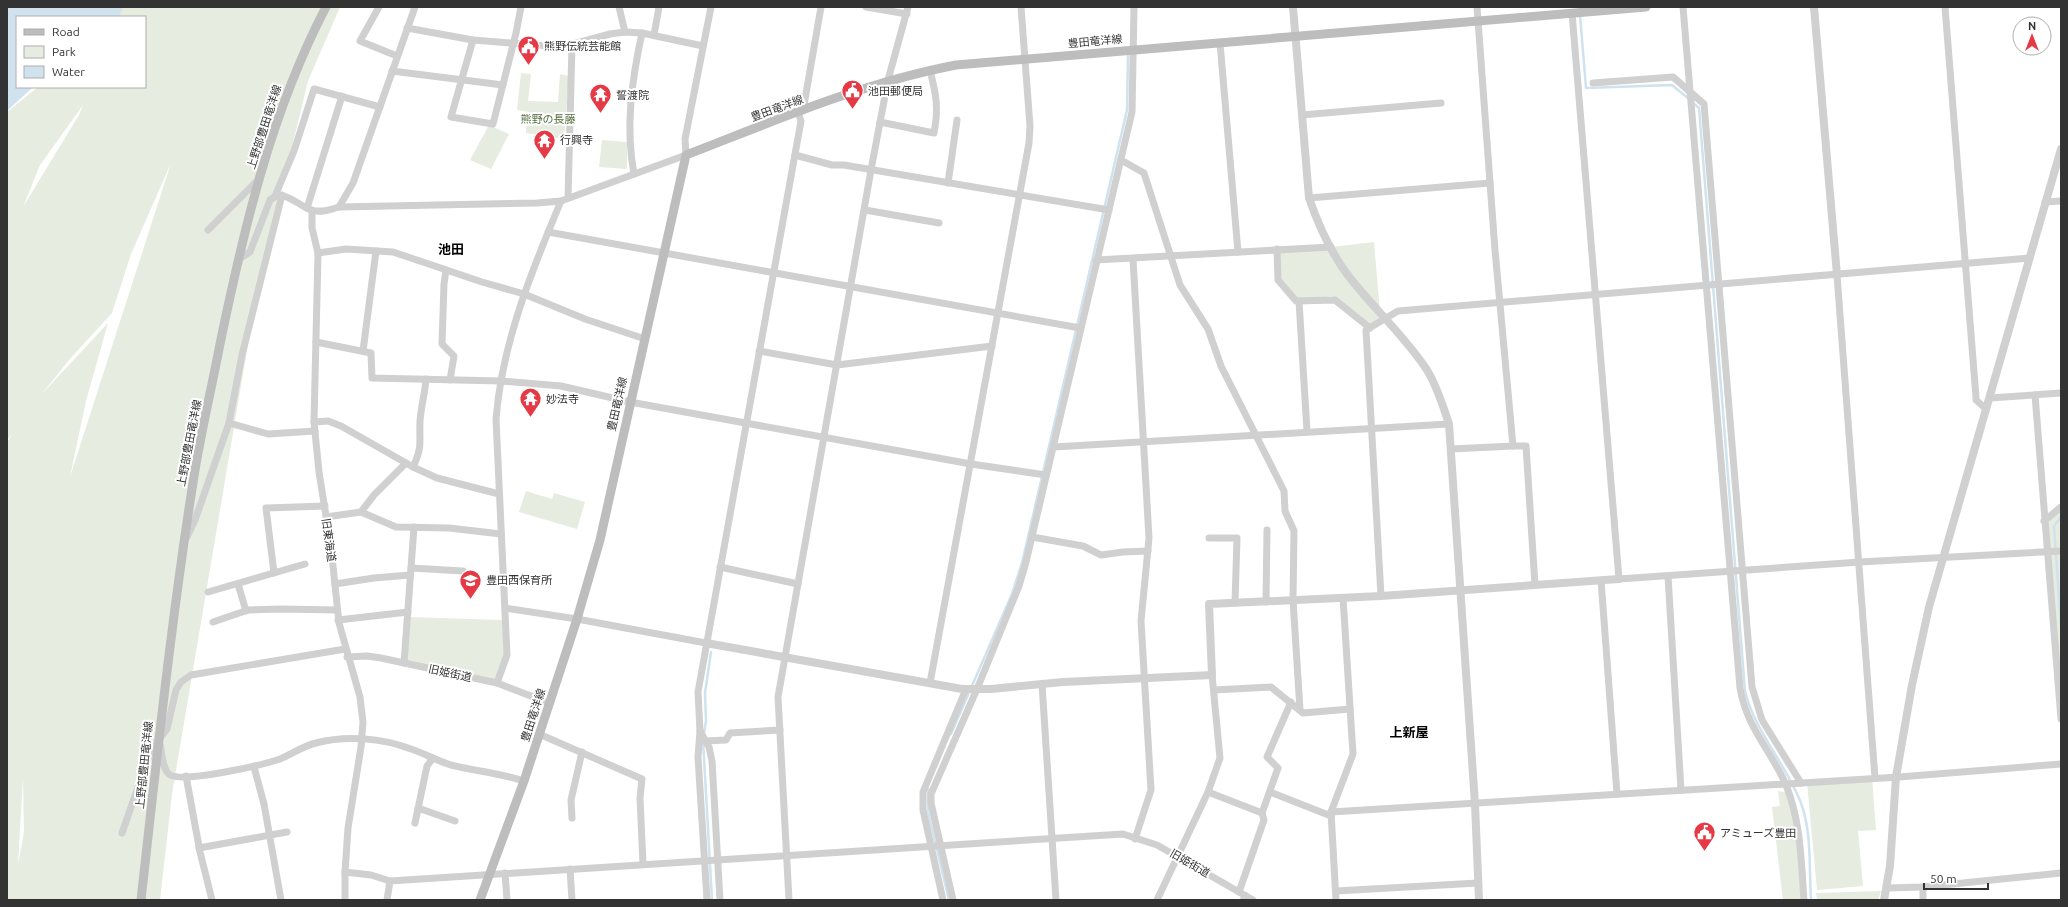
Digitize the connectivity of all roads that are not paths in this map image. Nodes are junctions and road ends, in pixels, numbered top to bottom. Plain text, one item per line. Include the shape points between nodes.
1 (326, 7) edge
2 (379, 7) edge
3 (415, 7) edge
4 (521, 7) edge
5 (619, 7) edge
6 (659, 7) edge
7 (711, 7) edge
8 (821, 7) edge
9 (866, 7) edge
10 (1021, 7) edge
11 (1134, 7) edge
12 (1293, 7) edge
13 (1477, 7) edge
14 (1646, 7) edge
15 (1683, 7) edge
16 (1814, 7) edge
17 (1945, 7) edge
18 (907, 11) edge
19 (1578, 11) edge
20 (1478, 21) junction
21 (407, 28) junction
22 (625, 32) junction
23 (642, 33) junction
24 (654, 35) junction
25 (1295, 38) junction
26 (473, 40) junction
27 (513, 43) junction
28 (1220, 43) junction
29 (572, 45) junction
30 (704, 46) junction
31 (1134, 50) junction
32 (398, 56) junction
33 (1026, 59) junction
34 (930, 70) junction
35 (392, 72) junction
36 (461, 80) junction
37 (888, 80) junction
38 (1593, 83) dead end
39 (503, 84) junction
40 (1690, 90) junction
41 (342, 96) junction
42 (1441, 103) dead end
43 (380, 107) junction
44 (801, 111) junction
45 (1302, 115) junction
46 (957, 120) dead end
47 (880, 122) junction
48 (2061, 149) edge
49 (686, 155) junction
50 (795, 155) junction
51 (1122, 160) junction
52 (871, 170) junction
53 (634, 174) junction
54 (260, 177) junction
55 (948, 183) junction
56 (1490, 183) junction
57 (278, 196) junction
58 (1019, 196) junction
59 (1309, 198) junction
60 (565, 200) junction
61 (2061, 201) edge
62 (2046, 202) junction
63 (339, 207) junction
64 (309, 209) junction
65 (865, 210) junction
66 (1109, 210) junction
67 (939, 223) dead end
68 (208, 230) dead end
69 (548, 232) junction
70 (1331, 247) junction
71 (1277, 249) junction
72 (376, 251) junction
73 (1238, 252) junction
74 (318, 253) junction
75 (664, 253) junction
76 (1172, 256) junction
77 (2030, 258) junction
78 (239, 259) junction
79 (1133, 259) junction
80 (1096, 260) junction
81 (1964, 264) junction
82 (446, 270) junction
83 (774, 273) junction
84 (1837, 275) junction
85 (1718, 284) junction
86 (1706, 285) junction
87 (852, 287) junction
88 (524, 294) junction
89 (1595, 294) junction
90 (1299, 301) junction
91 (1500, 301) junction
92 (997, 313) junction
93 (1386, 320) junction
94 (1080, 328) junction
95 (1370, 328) junction
96 (645, 339) junction
97 (316, 342) junction
98 (992, 346) junction
99 (759, 351) junction
100 (363, 352) junction
101 (837, 366) junction
102 (426, 380) junction
103 (450, 380) junction
104 (500, 381) junction
105 (2061, 393) edge
106 (2035, 395) junction
107 (1990, 398) junction
108 (630, 402) junction
109 (1986, 409) junction
110 (314, 422) junction
111 (746, 422) junction
112 (229, 423) junction
113 (1448, 424) junction
114 (1371, 428) junction
115 (315, 431) junction
116 (1306, 431) junction
117 (1256, 434) junction
118 (824, 436) junction
119 (1144, 442) junction
120 (1513, 446) junction
121 (1054, 447) junction
122 (1451, 449) junction
123 (971, 464) junction
124 (409, 465) junction
125 (1046, 475) junction
126 (500, 494) junction
127 (325, 506) junction
128 (2061, 507) edge
129 (361, 512) junction
130 (326, 516) junction
131 (2044, 522) junction
132 (414, 527) junction
133 (1267, 530) dead end
134 (501, 534) junction
135 (1032, 537) junction
136 (1209, 538) dead end
137 (185, 541) junction
138 (1148, 551) junction
139 (2061, 551) edge
140 (2046, 552) junction
141 (1943, 558) junction
142 (1860, 562) junction
143 (305, 564) dead end
144 (720, 567) junction
145 (1743, 570) junction
146 (410, 571) junction
147 (463, 571) dead end
148 (1729, 572) junction
149 (274, 573) junction
150 (1668, 576) junction
151 (1602, 580) junction
152 (1619, 580) junction
153 (238, 584) junction
154 (335, 584) junction
155 (798, 584) junction
156 (1535, 585) junction
157 (1460, 589) junction
158 (208, 592) dead end
159 (1381, 596) junction
160 (1342, 598) junction
161 (1294, 600) junction
162 (1266, 602) junction
163 (1235, 603) junction
164 (505, 608) junction
165 (337, 610) junction
166 (246, 611) junction
167 (408, 612) junction
168 (577, 619) junction
169 (338, 620) junction
170 (213, 622) dead end
171 (706, 644) junction
172 (345, 649) junction
173 (347, 657) junction
174 (785, 657) junction
175 (404, 663) junction
176 (1212, 675) junction
177 (1143, 679) junction
178 (498, 683) junction
179 (930, 683) junction
180 (1042, 684) junction
181 (966, 689) junction
182 (977, 689) junction
183 (1214, 690) junction
184 (1291, 702) junction
185 (549, 703) junction
186 (1350, 709) junction
187 (1300, 710) junction
188 (2061, 719) edge
189 (780, 730) junction
190 (700, 731) junction
191 (539, 734) junction
192 (362, 739) junction
193 (706, 741) junction
194 (159, 742) junction
195 (582, 752) junction
196 (433, 758) junction
197 (2061, 764) edge
198 (254, 767) junction
199 (186, 776) junction
200 (1896, 777) junction
201 (1876, 778) junction
202 (524, 781) junction
203 (1801, 783) junction
204 (1785, 784) junction
205 (1681, 790) junction
206 (1208, 792) junction
207 (1270, 792) junction
208 (1617, 794) junction
209 (1475, 804) junction
210 (418, 808) junction
211 (1262, 814) junction
212 (1331, 814) junction
213 (572, 818) dead end
214 (455, 821) dead end
215 (415, 823) dead end
216 (287, 832) dead end
217 (122, 833) dead end
218 (270, 836) junction
219 (1052, 838) junction
220 (1135, 838) junction
221 (940, 846) junction
222 (931, 847) junction
223 (199, 848) junction
224 (787, 855) junction
225 (1179, 856) junction
226 (718, 859) junction
227 (705, 860) junction
228 (643, 864) junction
229 (570, 869) junction
230 (345, 872) junction
231 (505, 873) junction
232 (2061, 873) edge
233 (491, 874) junction
234 (390, 881) junction
235 (1478, 883) junction
236 (1923, 887) junction
237 (1887, 888) junction
238 (1336, 891) junction
239 (1245, 897) edge
240 (141, 900) edge
241 (212, 900) edge
242 (281, 900) edge
243 (345, 900) edge
244 (386, 900) edge
245 (480, 900) edge
246 (507, 900) edge
247 (572, 900) edge
248 (707, 900) edge
249 (720, 900) edge
250 (789, 900) edge
251 (943, 900) edge
252 (953, 900) edge
253 (1056, 900) edge
254 (1157, 900) edge
255 (1336, 900) edge
256 (1479, 900) edge
257 (1804, 900) edge
258 (1884, 900) edge
259 (1923, 900) edge

1 - 54 main road, 上野部豊田竜洋線 via 296,68 279,112
2 - 32 street via 360,41
3 - 21 street
4 - 27 street
5 - 22 street
6 - 24 street
7 - 30 street
8 - 44 street
9 - 18 street
10 - 33 street
11 - 31 street
12 - 25 street
13 - 20 street
14 - 19 main road, 豊田竜洋線
15 - 40 street
16 - 84 street
17 - 81 street
18 - 37 street
19 - 20 main road, 豊田竜洋線
19 - 89 street
20 - 25 main road, 豊田竜洋線
20 - 56 street
21 - 26 street
21 - 32 street
22 - 23 street
22 - 29 street
23 - 24 street
23 - 53 street via 630,103 630,156
24 - 30 street
25 - 28 main road, 豊田竜洋線
25 - 45 street
26 - 27 street
26 - 36 street
27 - 29 street via 562,47
27 - 39 street
28 - 31 main road, 豊田竜洋線
28 - 73 street
29 - 60 street
30 - 49 street via 685,139
31 - 33 main road, 豊田竜洋線
31 - 51 street via 1132,112
32 - 35 street
33 - 34 main road, 豊田竜洋線 via 976,62
33 - 58 street via 1029,137
34 - 37 main road, 豊田竜洋線
34 - 47 street via 938,113 934,133
35 - 36 street
35 - 43 street
36 - 39 street
36 - 39 street via 451,117 493,124
37 - 44 main road, 豊田竜洋線
37 - 47 street
38 - 40 street via 1673,77
40 - 85 street via 1704,104
40 - 86 street
41 - 43 street
41 - 57 street via 314,89
41 - 64 street, 旧東海道
42 - 45 street
43 - 63 street via 353,184
44 - 49 main road, 豊田竜洋線
44 - 50 street
45 - 59 street
46 - 55 street
47 - 52 street
48 - 62 street
49 - 53 street
49 - 75 main road, 豊田竜洋線
50 - 52 street via 832,165
50 - 83 street
51 - 66 street
51 - 76 street via 1144,173
52 - 55 street
52 - 65 street
53 - 60 street
54 - 68 street
54 - 78 main road, 上野部豊田竜洋線
55 - 58 street
56 - 59 street
56 - 91 street
57 - 64 street
57 - 78 street via 270,200 250,252
57 - 112 street
58 - 66 street
58 - 92 street
59 - 70 street
60 - 63 street via 537,203
60 - 69 street
61 - 62 street
62 - 77 street
63 - 64 street via 325,211
64 - 74 street, 旧東海道
65 - 67 street
65 - 87 street
66 - 80 street
69 - 75 street
69 - 88 street
70 - 71 street
70 - 93 street via 1346,272
71 - 73 street
71 - 90 street via 1278,280 1296,302
72 - 74 street via 346,249
72 - 82 street via 393,252
72 - 100 street
73 - 76 street
74 - 97 street, 旧東海道
75 - 83 street
75 - 96 main road, 豊田竜洋線
76 - 79 street
76 - 117 street via 1180,285 1208,329 1222,366
77 - 81 street
77 - 107 street
78 - 137 main road, 上野部豊田竜洋線 via 199,452
79 - 80 street
79 - 119 street
80 - 94 street
81 - 84 street
81 - 109 street via 1976,400
82 - 88 street
82 - 103 street via 442,344 454,356
83 - 87 street
83 - 99 street
84 - 85 street
84 - 142 street
85 - 86 street
85 - 145 street
86 - 89 street
86 - 148 street
87 - 92 street
87 - 101 street
88 - 96 street via 585,319
88 - 104 street
89 - 91 street
89 - 152 street
90 - 95 street via 1335,300
90 - 116 street
91 - 93 street via 1398,311
91 - 120 street
92 - 94 street
92 - 98 street
93 - 95 street
93 - 113 street via 1428,371
94 - 121 street
95 - 114 street via 1366,330
96 - 108 main road, 豊田竜洋線
97 - 100 street
97 - 110 street, 旧東海道
98 - 101 street
98 - 123 street
99 - 101 street
99 - 111 street
100 - 102 street via 371,353 372,378
101 - 118 street
102 - 103 street
102 - 124 street via 420,420 422,440 419,453
103 - 104 street
104 - 108 street via 561,386
104 - 126 street via 496,419
105 - 106 street
106 - 107 street
106 - 131 street
107 - 109 street
108 - 111 street
108 - 168 main road, 豊田竜洋線 via 600,540
109 - 141 street
110 - 115 street, 旧東海道
110 - 124 street via 328,421 341,426
111 - 118 street
111 - 144 street
112 - 115 street via 268,434
112 - 137 street via 195,520
113 - 114 street
113 - 122 street
114 - 116 street
114 - 159 street
115 - 127 street, 旧東海道
116 - 117 street
117 - 119 street
117 - 161 street via 1284,491 1285,511 1294,531
118 - 123 street
118 - 155 street
119 - 121 street
119 - 138 street
120 - 122 street
120 - 156 street via 1526,446
121 - 125 street
122 - 157 street
123 - 125 street
123 - 179 street
124 - 126 street via 437,478
124 - 129 street via 374,495
125 - 135 street
126 - 134 street
127 - 130 street, 旧東海道
127 - 149 street via 266,508
128 - 131 street
129 - 130 street
129 - 132 street via 396,527
130 - 154 street, 旧東海道
131 - 140 street
132 - 134 street
132 - 146 street
133 - 162 street
134 - 164 street
135 - 138 street via 1083,546 1101,555
135 - 182 street via 1019,586
136 - 163 street via 1237,538
137 - 194 main road, 上野部豊田竜洋線
138 - 177 street via 1140,621
139 - 140 street
140 - 141 street
140 - 188 street
141 - 142 street
141 - 200 street via 1929,606 1912,684
142 - 145 street
142 - 201 street
143 - 149 street
144 - 155 street
144 - 171 street
145 - 148 street
145 - 203 street via 1752,687 1756,705 1762,720
146 - 147 street
146 - 154 street
146 - 167 street
148 - 150 street
148 - 204 street via 1743,703 1753,728
149 - 153 street
150 - 152 street
150 - 205 street
151 - 152 street
151 - 156 street
151 - 208 street
153 - 158 street
153 - 166 street
154 - 165 street, 旧東海道
155 - 174 street
156 - 157 street
157 - 159 street
157 - 209 street
159 - 160 street
160 - 161 street
160 - 186 street
161 - 162 street
161 - 187 street
162 - 163 street
163 - 176 street via 1209,604
164 - 168 street
164 - 178 street via 507,656
165 - 166 street via 281,608
165 - 169 street, 旧東海道
166 - 170 street
167 - 169 street
167 - 175 street
168 - 171 street
168 - 185 main road, 豊田竜洋線
169 - 172 street, 旧東海道
171 - 174 street
171 - 190 street via 698,692
172 - 173 street, 旧東海道
172 - 194 street via 190,675 176,690 167,729
173 - 175 street, 旧姫街道 via 367,656
173 - 192 street, 旧東海道 via 360,697
174 - 179 street
174 - 189 street via 778,696
175 - 178 street, 旧姫街道
176 - 177 street
176 - 183 street
177 - 180 street
177 - 220 street via 1151,790
178 - 185 street, 旧姫街道
179 - 181 street
180 - 182 street
180 - 219 street
181 - 182 street
181 - 222 street via 923,792 922,802
182 - 221 street via 931,794
183 - 184 street via 1271,687
183 - 206 street via 1220,758
184 - 187 street
184 - 207 street via 1267,757 1278,768
185 - 191 main road, 豊田竜洋線
186 - 187 street via 1303,713
186 - 212 street via 1353,754
189 - 193 street via 730,733 726,740
189 - 224 street
190 - 193 street
190 - 227 street via 698,757
191 - 195 street
191 - 202 main road, 豊田竜洋線
192 - 196 street via 393,744
192 - 198 street via 315,743
192 - 230 street, 旧東海道 via 348,828
193 - 226 street via 712,761
194 - 199 street via 165,770 170,775
194 - 217 street via 151,750
194 - 240 main road, 上野部豊田竜洋線
195 - 213 street via 571,800
195 - 228 street via 642,779 640,798
196 - 202 street via 448,764 504,774
196 - 210 street via 427,766
197 - 200 street
198 - 199 street
198 - 218 street
199 - 223 street
200 - 201 street
200 - 237 street
201 - 203 street
202 - 233 main road, 豊田竜洋線
203 - 204 street
204 - 205 street
204 - 257 street via 1797,818
205 - 208 street
206 - 211 street
206 - 225 street
207 - 211 street
207 - 212 street
208 - 209 street
209 - 212 street
209 - 235 street
210 - 214 street
210 - 215 street
211 - 239 street via 1264,820
212 - 238 street
216 - 218 street
218 - 223 street
218 - 242 street
219 - 220 street, 旧姫街道 via 1123,834
219 - 221 street
219 - 253 street
220 - 225 street, 旧姫街道
221 - 222 street
221 - 252 street
222 - 224 street
222 - 251 street
223 - 241 street
224 - 226 street
224 - 250 street
225 - 239 street, 旧姫街道
225 - 254 street
226 - 227 street
226 - 249 street
227 - 228 street
227 - 248 street
228 - 229 street
229 - 231 street
229 - 247 street
230 - 234 street
230 - 243 street, 旧東海道
231 - 233 street
231 - 246 street
232 - 236 street
233 - 234 street
233 - 245 main road, 豊田竜洋線
234 - 244 street
235 - 238 street
235 - 256 street
236 - 237 street
236 - 259 street
237 - 258 street
238 - 255 street

